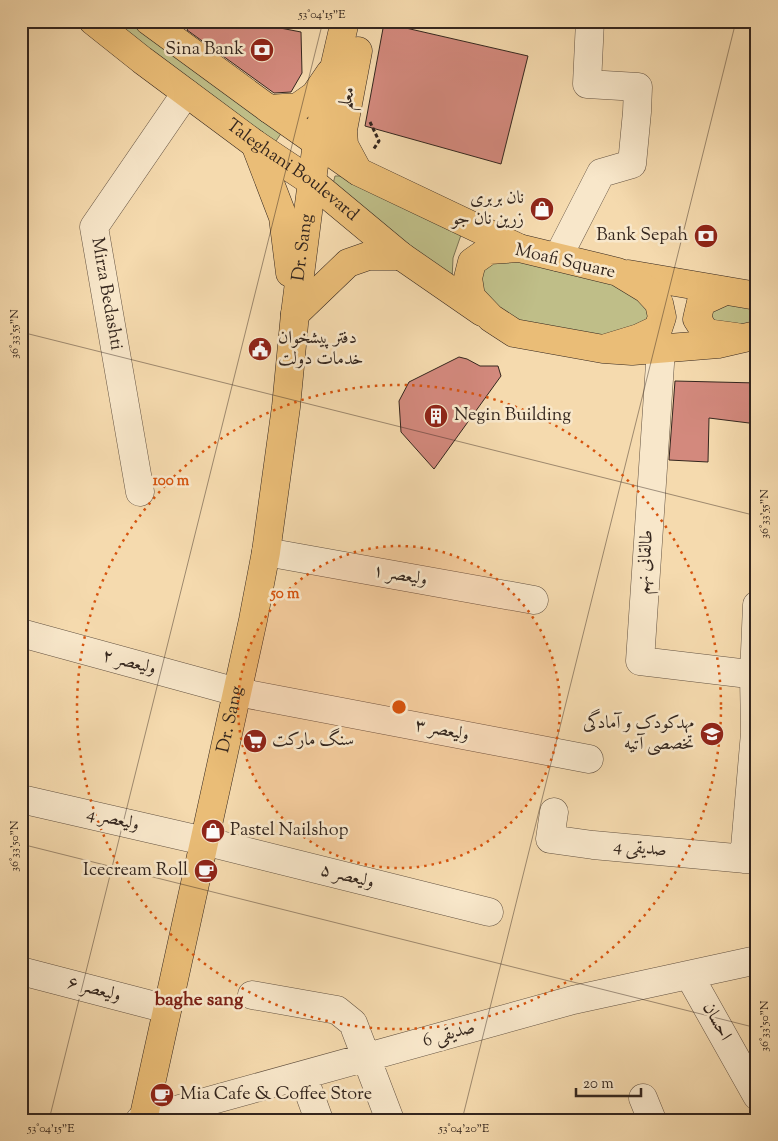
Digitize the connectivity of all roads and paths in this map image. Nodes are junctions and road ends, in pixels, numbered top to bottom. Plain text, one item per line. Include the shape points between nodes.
1 (93, 21) edge
2 (148, 21) edge
3 (345, 21) edge
4 (364, 21) edge
5 (590, 21) edge
6 (337, 60) junction
7 (186, 93) junction
8 (269, 109) junction
9 (317, 142) junction
10 (255, 144) junction
11 (359, 172) junction
12 (312, 182) junction
13 (519, 248) junction
14 (401, 256) junction
15 (558, 257) junction
16 (618, 272) junction
17 (725, 291) junction
18 (757, 296) edge
19 (295, 314) junction
20 (491, 318) junction
21 (751, 337) edge
22 (603, 349) junction
23 (661, 349) junction
24 (140, 492) dead end
25 (266, 552) junction
26 (534, 600) dead end
27 (757, 606) edge
28 (21, 633) edge
29 (755, 675) edge
30 (237, 692) junction
31 (589, 759) dead end
32 (21, 799) edge
33 (554, 812) dead end
34 (204, 842) junction
35 (751, 860) edge
36 (489, 912) dead end
37 (757, 960) edge
38 (21, 971) edge
39 (689, 975) junction
40 (252, 995) dead end
41 (167, 1009) junction
42 (366, 1058) junction
43 (303, 1076) junction
44 (757, 1096) edge
45 (142, 1119) edge
46 (319, 1120) edge
47 (390, 1120) edge

1 - 7 main road, Taleghani Boulevard
2 - 8 main road, Taleghani Boulevard
3 - 6 main road, Dr. Sang
4 - 11 main road, معلم via 343,130 344,145
5 - 15 street via 587,84 638,87 632,164 601,173
6 - 8 main road via 315,95 298,108
6 - 9 main road, Dr. Sang
7 - 10 main road, Taleghani Boulevard
7 - 24 street, Mirza Bedashti via 94,227
8 - 9 main road, Taleghani Boulevard
9 - 11 main road, Taleghani Boulevard
9 - 12 main road, Dr. Sang
10 - 12 main road, Taleghani Boulevard
10 - 19 main road via 283,217
11 - 13 main road, Taleghani Boulevard
12 - 14 main road, Taleghani Boulevard
12 - 19 main road, Dr. Sang
13 - 15 main road, Moafi Square
13 - 20 main road, Moafi Square via 489,250 472,262 468,278 472,297
14 - 19 main road, Dr. Sang via 368,256 348,263
14 - 20 main road, Taleghani Boulevard
15 - 16 main road, Moafi Square
16 - 17 main road
16 - 22 main road, Moafi Square via 646,289 659,303 662,317 658,329
17 - 18 main road
17 - 21 main road via 701,302 697,319 706,333
19 - 25 main road, Dr. Sang
20 - 22 main road, Moafi Square via 514,333
21 - 23 main road via 718,344
22 - 23 main road
23 - 29 street, طالقانی نهم via 640,661
25 - 26 street, ولیعصر ١
25 - 30 main road, Dr. Sang
27 - 29 street
28 - 30 street, ولیعصر ٢
29 - 35 street
30 - 31 street, ولیعصر ٣
30 - 34 main road, Dr. Sang
32 - 34 street, ولیعصر 4
33 - 35 street, صدیقی 4 via 550,839
34 - 36 street, ولیعصر ۵
34 - 41 main road, Dr. Sang
37 - 39 street, صدیقی 6
38 - 41 street, ولیعصر ۶
39 - 42 street, صدیقی 6 via 573,1000
39 - 44 street, احسان
40 - 42 street via 337,1010 353,1023
41 - 45 main road, Dr. Sang
42 - 43 street, صدیقی 6
42 - 47 street
43 - 45 street, صدیقی 6
43 - 46 street

